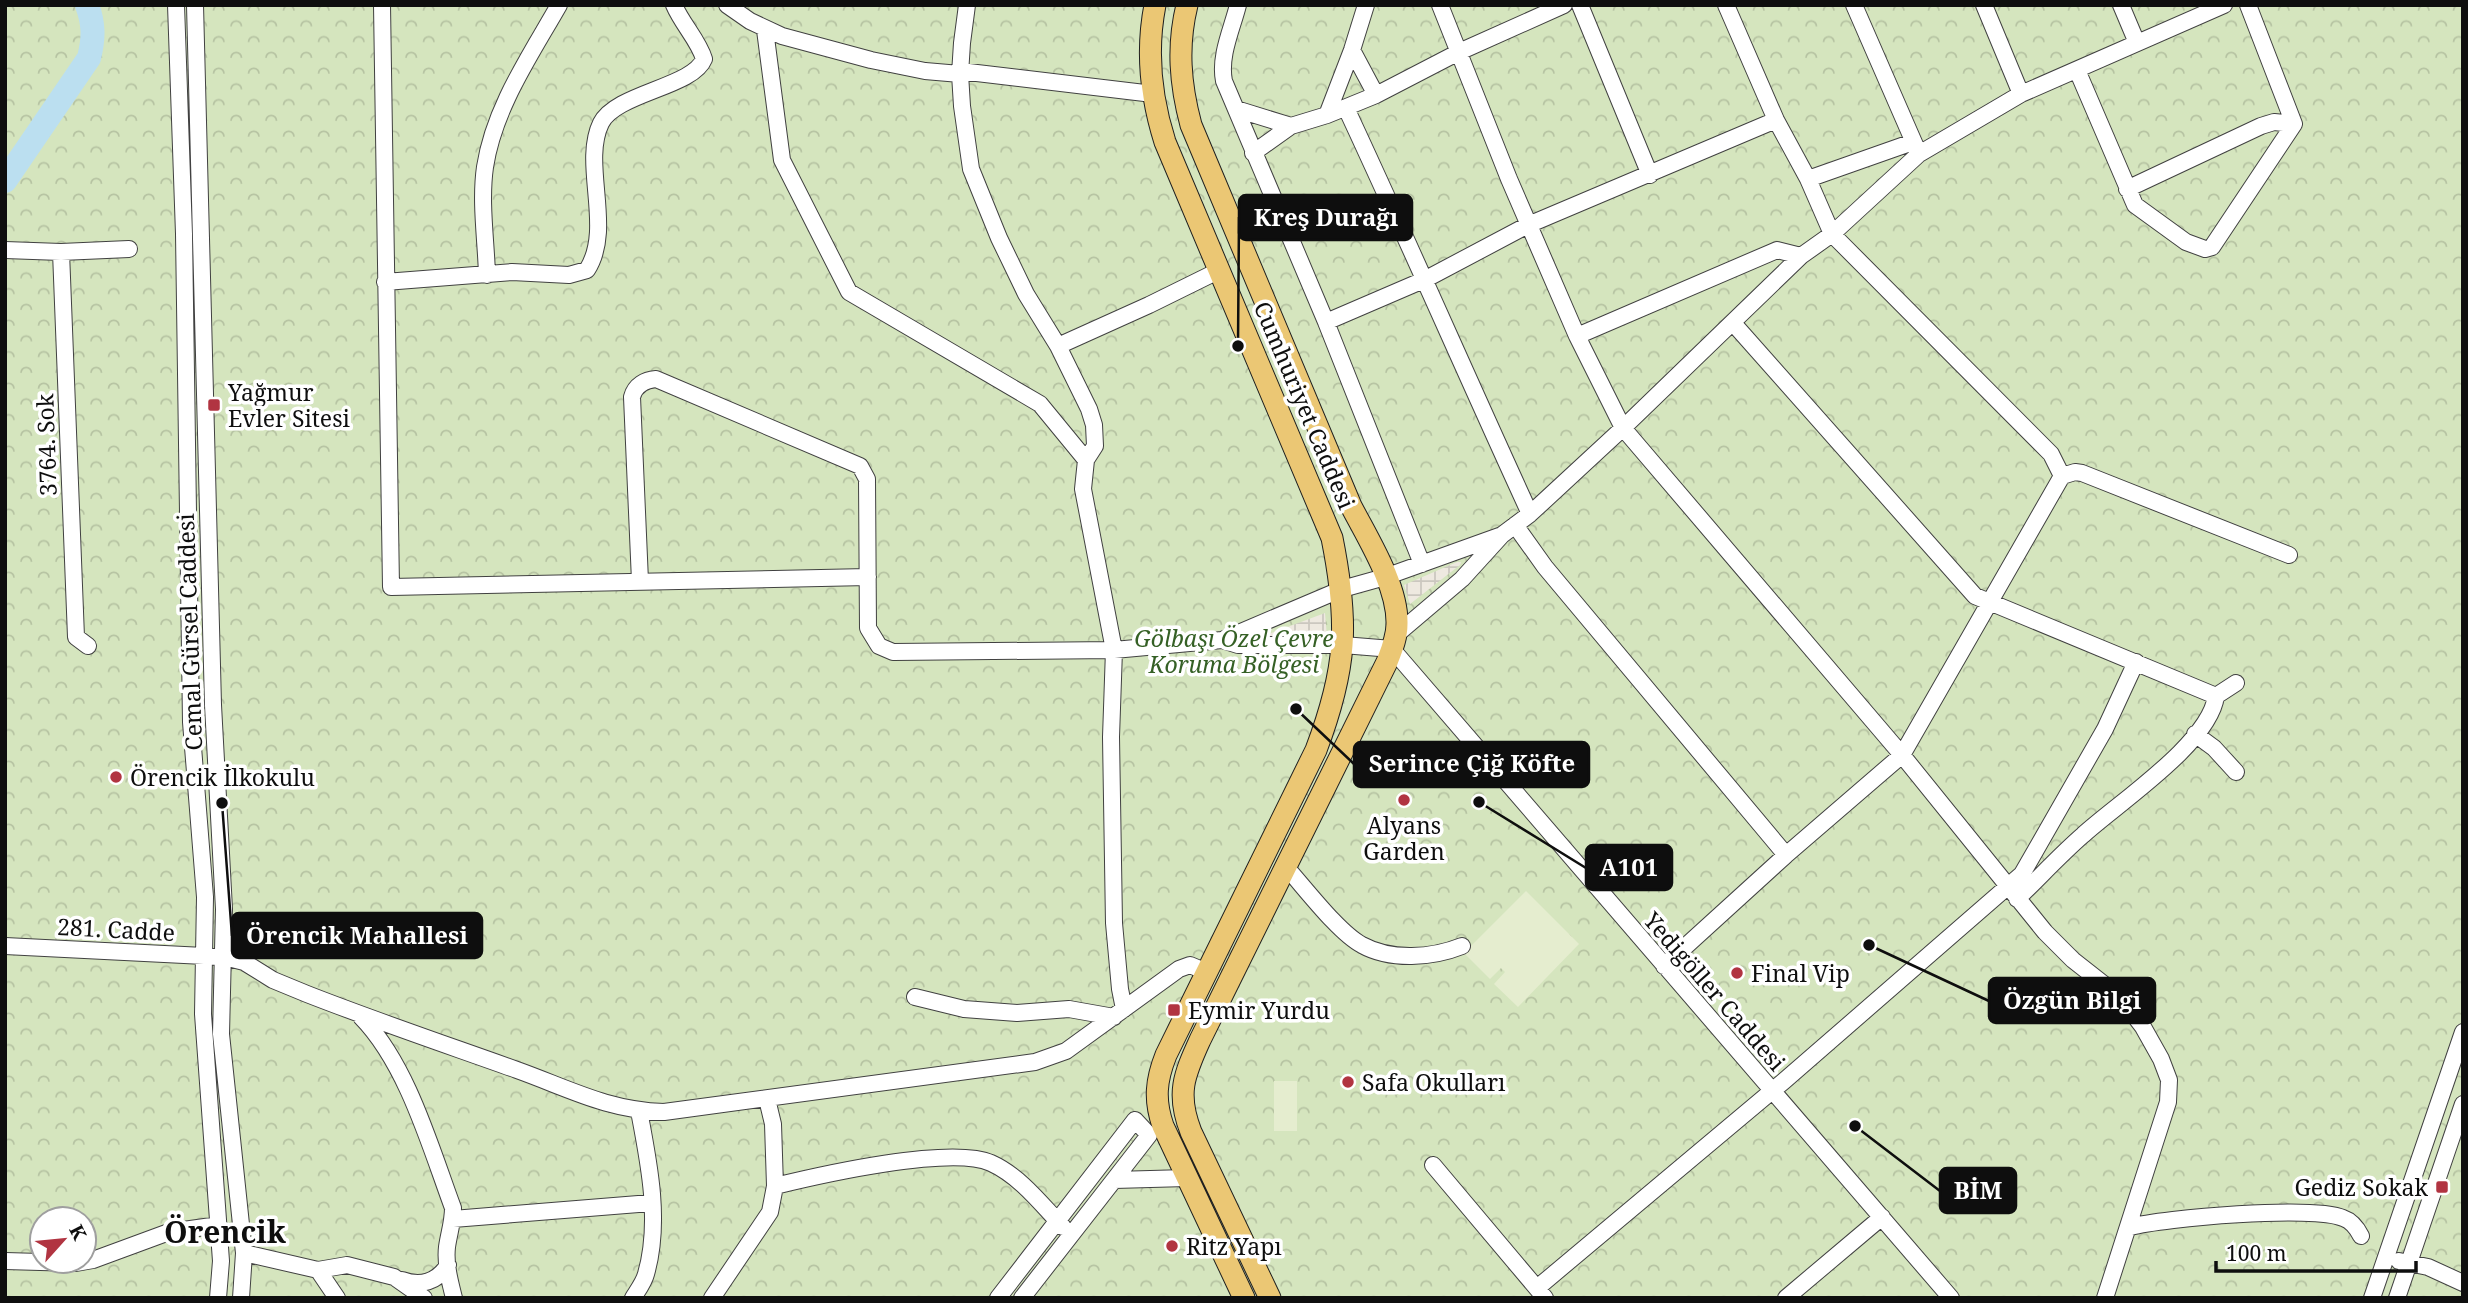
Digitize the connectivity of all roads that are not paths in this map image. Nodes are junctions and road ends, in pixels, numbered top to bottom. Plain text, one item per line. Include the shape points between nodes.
1 (176, 5) edge
2 (195, 5) edge
3 (383, 5) edge
4 (559, 5) edge
5 (674, 5) edge
6 (727, 5) edge
7 (967, 5) edge
8 (1155, 5) edge
9 (1187, 5) edge
10 (1238, 5) edge
11 (1366, 5) edge
12 (1440, 5) edge
13 (1564, 5) edge
14 (1580, 5) edge
15 (1726, 5) edge
16 (1854, 5) edge
17 (1984, 5) edge
18 (2121, 5) edge
19 (2224, 5) edge
20 (2248, 5) edge
21 (753, 13) edge
22 (765, 30) junction
23 (2137, 43) junction
24 (1352, 50) junction
25 (1459, 52) junction
26 (2077, 70) junction
27 (960, 73) junction
28 (1153, 94) junction
29 (2021, 94) junction
30 (1376, 95) junction
31 (1346, 108) junction
32 (1236, 109) junction
33 (1327, 116) junction
34 (1776, 120) junction
35 (2294, 124) junction
36 (1291, 126) junction
37 (1916, 148) junction
38 (1253, 153) junction
39 (1650, 175) junction
40 (1808, 179) junction
41 (2127, 189) junction
42 (1528, 225) junction
43 (1832, 234) junction
44 (129, 249) dead end
45 (5, 250) edge
46 (61, 252) junction
47 (1801, 256) junction
48 (1220, 270) junction
49 (487, 275) junction
50 (1426, 279) junction
51 (385, 282) junction
52 (1326, 322) junction
53 (1733, 323) junction
54 (1577, 337) junction
55 (1058, 346) junction
56 (1623, 428) junction
57 (1086, 460) junction
58 (2062, 476) junction
59 (1530, 514) junction
60 (1508, 530) junction
61 (2290, 555) dead end
62 (1422, 564) junction
63 (868, 577) junction
64 (1385, 577) junction
65 (640, 581) junction
66 (1342, 589) junction
67 (1990, 602) junction
68 (1222, 640) junction
69 (82, 641) dead end
70 (1394, 642) junction
71 (1343, 645) junction
72 (1114, 650) junction
73 (2136, 662) junction
74 (2236, 683) dead end
75 (2216, 696) junction
76 (2195, 734) junction
77 (1902, 755) junction
78 (2236, 772) dead end
79 (1786, 855) junction
80 (1286, 867) junction
81 (2012, 893) junction
82 (5, 946) edge
83 (1220, 946) junction
84 (1462, 946) dead end
85 (204, 956) junction
86 (1241, 956) junction
87 (223, 957) junction
88 (1664, 966) junction
89 (1207, 972) junction
90 (915, 998) dead end
91 (1194, 999) junction
92 (1216, 1009) junction
93 (1119, 1013) junction
94 (358, 1014) junction
95 (2463, 1032) edge
96 (1772, 1091) junction
97 (767, 1098) junction
98 (1182, 1101) junction
99 (2463, 1104) edge
100 (1158, 1107) junction
101 (639, 1111) junction
102 (1142, 1128) junction
103 (1433, 1165) dead end
104 (1187, 1178) junction
105 (1114, 1180) junction
106 (775, 1186) junction
107 (652, 1203) junction
108 (1882, 1217) junction
109 (453, 1219) junction
110 (1057, 1221) junction
111 (219, 1225) junction
112 (2130, 1227) junction
113 (1071, 1236) junction
114 (2361, 1236) dead end
115 (244, 1253) junction
116 (2386, 1259) junction
117 (5, 1261) edge
118 (2408, 1263) junction
119 (448, 1265) junction
120 (318, 1270) junction
121 (394, 1277) junction
122 (2463, 1283) edge
123 (1541, 1293) edge
124 (218, 1298) edge
125 (241, 1298) edge
126 (337, 1298) edge
127 (424, 1298) edge
128 (454, 1298) edge
129 (633, 1298) edge
130 (712, 1298) edge
131 (998, 1298) edge
132 (1022, 1298) edge
133 (1244, 1298) edge
134 (1270, 1298) edge
135 (1786, 1298) edge
136 (1951, 1298) edge
137 (2105, 1298) edge
138 (2372, 1298) edge
139 (2397, 1298) edge

1 - 85 street, Cemal Gürsel Caddesi via 191,722 205,897
2 - 87 street, Cemal Gürsel Caddesi
3 - 51 street
4 - 49 street via 510,93 487,157 483,199
5 - 49 street via 704,59 695,71 618,107 602,120 595,136 595,255 587,270 569,275
6 - 21 street
7 - 27 street
8 - 28 main road, Cumhuriyet Caddesi
9 - 64 main road, Cumhuriyet Caddesi via 1181,28 1181,79 1191,125
10 - 32 street via 1222,70
11 - 24 street
12 - 25 street
13 - 25 street
14 - 39 street
15 - 34 street
16 - 37 street
17 - 29 street
18 - 23 street
19 - 23 street
20 - 35 street
21 - 22 street
22 - 27 street via 871,60
22 - 57 street via 782,160 849,292 1040,404
23 - 26 street
24 - 30 street
24 - 33 street
25 - 30 street
25 - 42 street
26 - 29 street
26 - 41 street
27 - 28 street
27 - 55 street via 967,146 980,193 1026,294
28 - 48 main road, Cumhuriyet Caddesi via 1165,142
29 - 37 street
30 - 31 street
31 - 33 street
31 - 50 street
32 - 36 street
32 - 38 street
33 - 36 street
34 - 39 street
34 - 40 street
35 - 41 street via 2260,126
35 - 41 street via 2212,247 2186,242 2149,217 2135,205
36 - 38 street
37 - 40 street
37 - 43 street
38 - 52 street
39 - 42 street
40 - 43 street
42 - 50 street
42 - 54 street
43 - 47 street
43 - 58 street via 2051,454
44 - 46 street
45 - 46 street
46 - 69 street, 3764. Sok
47 - 53 street
47 - 54 street via 1784,250 1768,254
48 - 55 street
48 - 66 main road, Cumhuriyet Caddesi via 1332,538
49 - 51 street
50 - 52 street
50 - 59 street
51 - 65 street via 391,587
52 - 62 street
53 - 56 street
53 - 67 street via 1975,596
54 - 56 street
55 - 57 street via 1094,425 1094,446
56 - 59 street
56 - 77 street
57 - 72 street via 1083,489
58 - 61 street via 2082,473
58 - 67 street
59 - 60 street
60 - 62 street
60 - 70 street
60 - 79 street
62 - 64 street
63 - 65 street
63 - 65 street via 867,479 860,466 656,379 642,383 632,397
63 - 72 street via 868,628 874,641 886,649 905,653
64 - 66 street
64 - 70 main road, Cumhuriyet Caddesi via 1396,612
66 - 68 street
66 - 71 main road, Cumhuriyet Caddesi
67 - 73 street
67 - 77 street
68 - 71 street via 1238,645
68 - 72 street
70 - 71 street
70 - 80 main road
70 - 88 street, Yedigöller Caddesi
71 - 83 main road, Cumhuriyet Caddesi via 1333,700 1316,750
72 - 93 street via 1111,737
73 - 75 street
73 - 81 street via 2106,726
74 - 75 street
75 - 76 street
76 - 78 street
76 - 81 street via 2179,754
77 - 79 street
77 - 81 street
79 - 88 street
80 - 84 street via 1362,946 1399,956
80 - 86 main road
81 - 96 street
81 - 112 street via 2073,960 2127,1006 2154,1045 2169,1080 2168,1102
82 - 85 street, 281. Cadde
83 - 86 main road
83 - 89 main road, Cumhuriyet Caddesi
85 - 87 street, 281. Cadde
85 - 111 street, Cemal Gürsel Caddesi via 203,1014
86 - 92 main road
87 - 94 street, 281. Cadde via 244,962 274,980
87 - 115 street, Cemal Gürsel Caddesi via 221,1034
88 - 96 street, Yedigöller Caddesi
89 - 91 main road, Cumhuriyet Caddesi
89 - 93 street, 281. Cadde via 1190,965 1179,969
90 - 93 street via 964,1009 1017,1013 1069,1009
91 - 92 main road
91 - 100 main road, Cumhuriyet Caddesi via 1159,1072
92 - 98 main road via 1186,1070
93 - 97 street, 281. Cadde via 1066,1051 1035,1062
94 - 101 street, 281. Cadde via 593,1100
94 - 109 street via 378,1035 400,1074 445,1186
95 - 116 street
96 - 108 street, Yedigöller Caddesi
96 - 123 street
97 - 101 street, 281. Cadde via 664,1112
97 - 106 street via 773,1124
98 - 100 main road
98 - 134 main road via 1191,1132
99 - 118 street
100 - 102 street
100 - 104 main road
101 - 107 street
102 - 105 street via 1149,1135
102 - 110 street via 1135,1120
103 - 123 street
104 - 105 street
104 - 133 main road
105 - 113 street
106 - 110 street via 873,1166 970,1157 992,1163 1013,1178
106 - 130 street via 770,1212
107 - 109 street
107 - 129 street via 651,1252 646,1277
108 - 135 street
108 - 136 street, Yedigöller Caddesi
109 - 119 street
110 - 113 street
110 - 131 street
111 - 117 street via 169,1232 76,1263
111 - 124 street, Cemal Gürsel Caddesi
112 - 114 street via 2194,1219 2330,1214 2355,1225
112 - 137 street
113 - 132 street
115 - 120 street
115 - 125 street, Cemal Gürsel Caddesi
116 - 118 street
116 - 138 street
118 - 122 street
118 - 139 street
119 - 121 street via 429,1282
119 - 128 street
120 - 121 street via 347,1265
120 - 126 street
121 - 127 street

